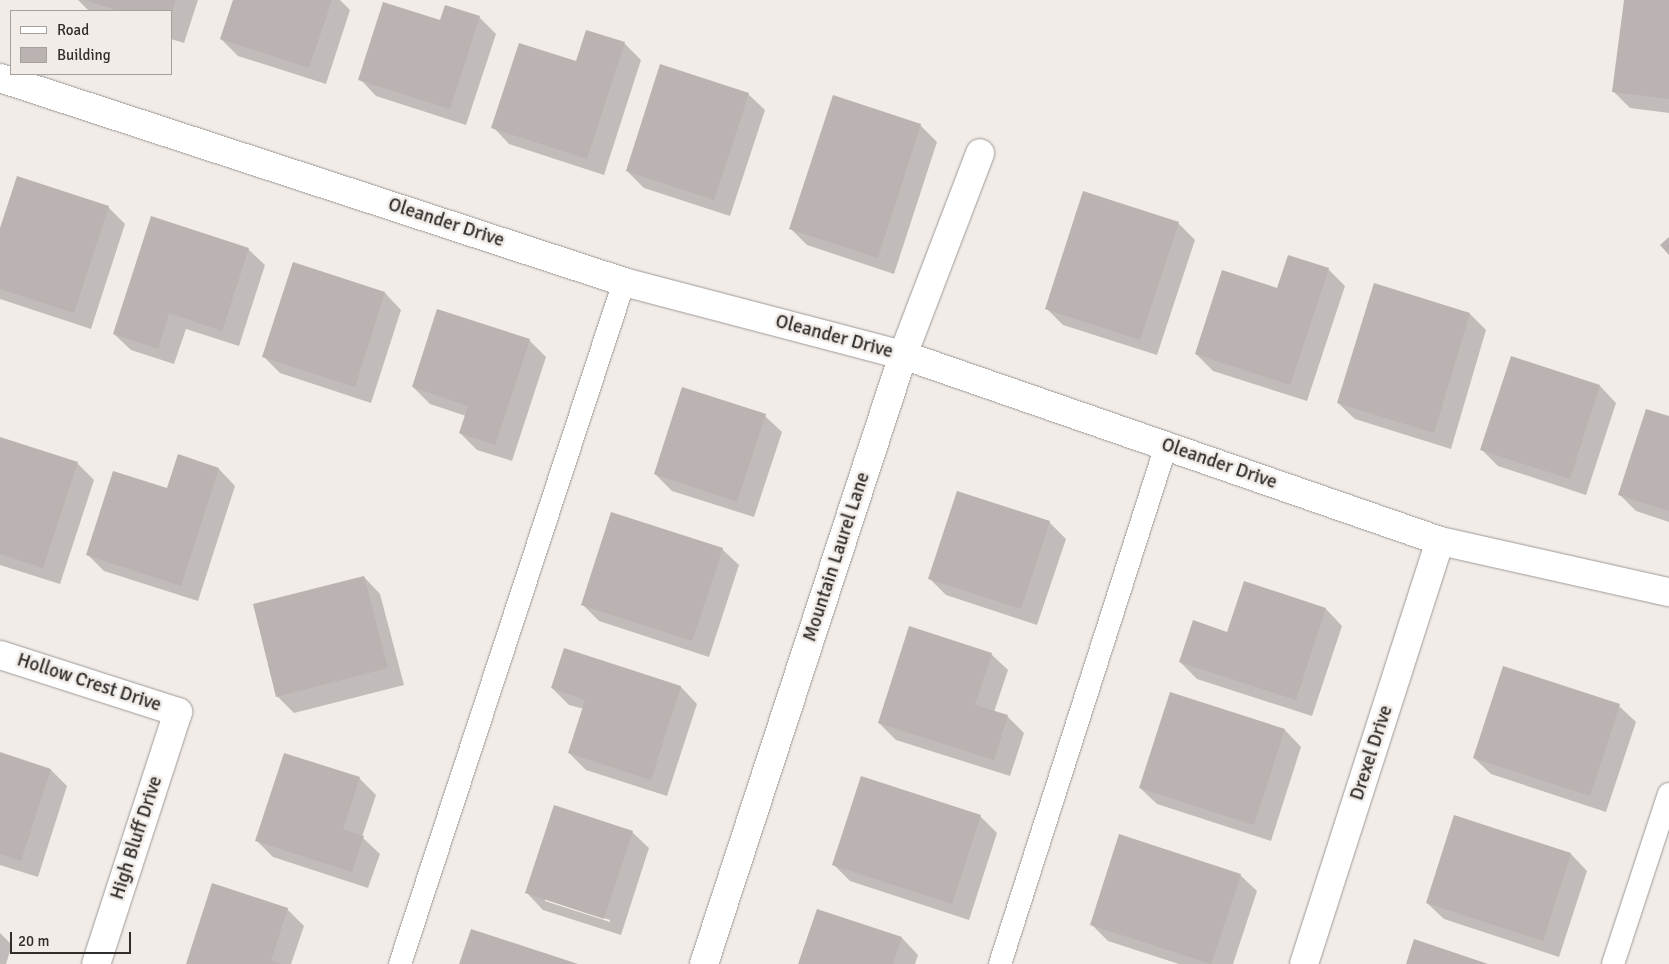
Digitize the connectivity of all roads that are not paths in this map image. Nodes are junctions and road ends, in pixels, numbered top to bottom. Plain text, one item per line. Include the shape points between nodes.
1 (0, 78) edge
2 (980, 153) dead end
3 (624, 282) junction
4 (903, 355) junction
5 (1166, 446) junction
6 (1440, 541) junction
7 (1669, 592) edge
8 (0, 655) edge
9 (178, 712) joint
10 (1669, 794) edge
11 (96, 964) edge
12 (400, 964) edge
13 (704, 964) edge
14 (1000, 964) edge
15 (1304, 964) edge
16 (1612, 964) edge

1 - 3 street, Oleander Drive
2 - 4 street, Mountain Laurel Lane
3 - 4 street, Oleander Drive
3 - 12 lane
4 - 5 street, Oleander Drive
4 - 13 street, Mountain Laurel Lane
5 - 6 street, Oleander Drive
5 - 14 lane
6 - 7 street, Oleander Drive
6 - 15 street, Drexel Drive
8 - 9 street, Hollow Crest Drive
9 - 11 street, High Bluff Drive
10 - 16 lane

